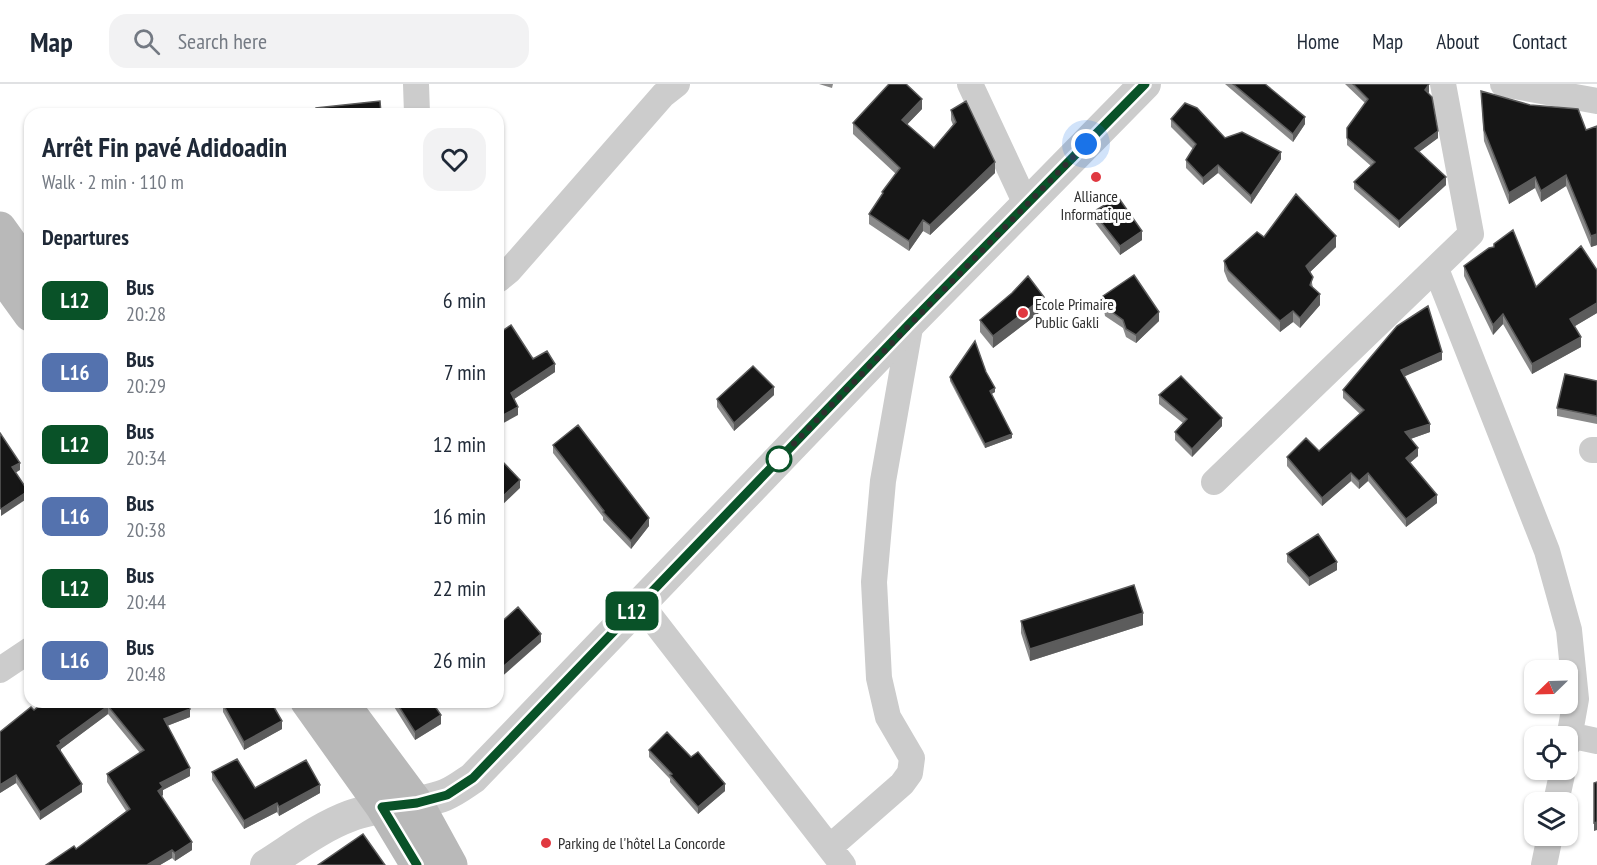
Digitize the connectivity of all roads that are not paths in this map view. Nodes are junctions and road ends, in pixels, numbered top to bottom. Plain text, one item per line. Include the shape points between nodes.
1 (416, 84) edge
2 (970, 84) edge
3 (1146, 84) edge
4 (1443, 84) edge
5 (1503, 84) edge
6 (668, 88) edge
7 (1597, 101) edge
8 (417, 108) edge
9 (1026, 204) junction
10 (12, 234) edge
11 (24, 258) edge
12 (1436, 269) junction
13 (0, 273) edge
14 (504, 275) edge
15 (24, 307) edge
16 (911, 322) junction
17 (1214, 482) dead end
18 (639, 603) junction
19 (24, 654) edge
20 (0, 670) edge
21 (311, 708) edge
22 (346, 708) edge
23 (1571, 726) edge
24 (1578, 740) edge
25 (1597, 741) edge
26 (417, 803) junction
27 (382, 807) junction
28 (1548, 846) edge
29 (836, 856) edge
30 (266, 865) edge
31 (417, 865) edge
32 (452, 865) edge
33 (1544, 865) edge

1 - 8 street
2 - 9 street
3 - 9 street
4 - 12 street via 1471,234
5 - 7 street
6 - 14 street
9 - 16 street
10 - 11 main road
12 - 17 street
12 - 23 street via 1550,562 1569,630 1576,699
13 - 15 main road
16 - 18 street
16 - 29 street via 883,481 874,582 879,678 888,717 912,758 910,773
18 - 26 street via 473,778 447,795
18 - 29 street
19 - 20 street
21 - 27 main road
22 - 26 main road
24 - 25 street
26 - 27 street
26 - 32 main road
27 - 30 street via 350,816
27 - 31 main road
28 - 33 street

